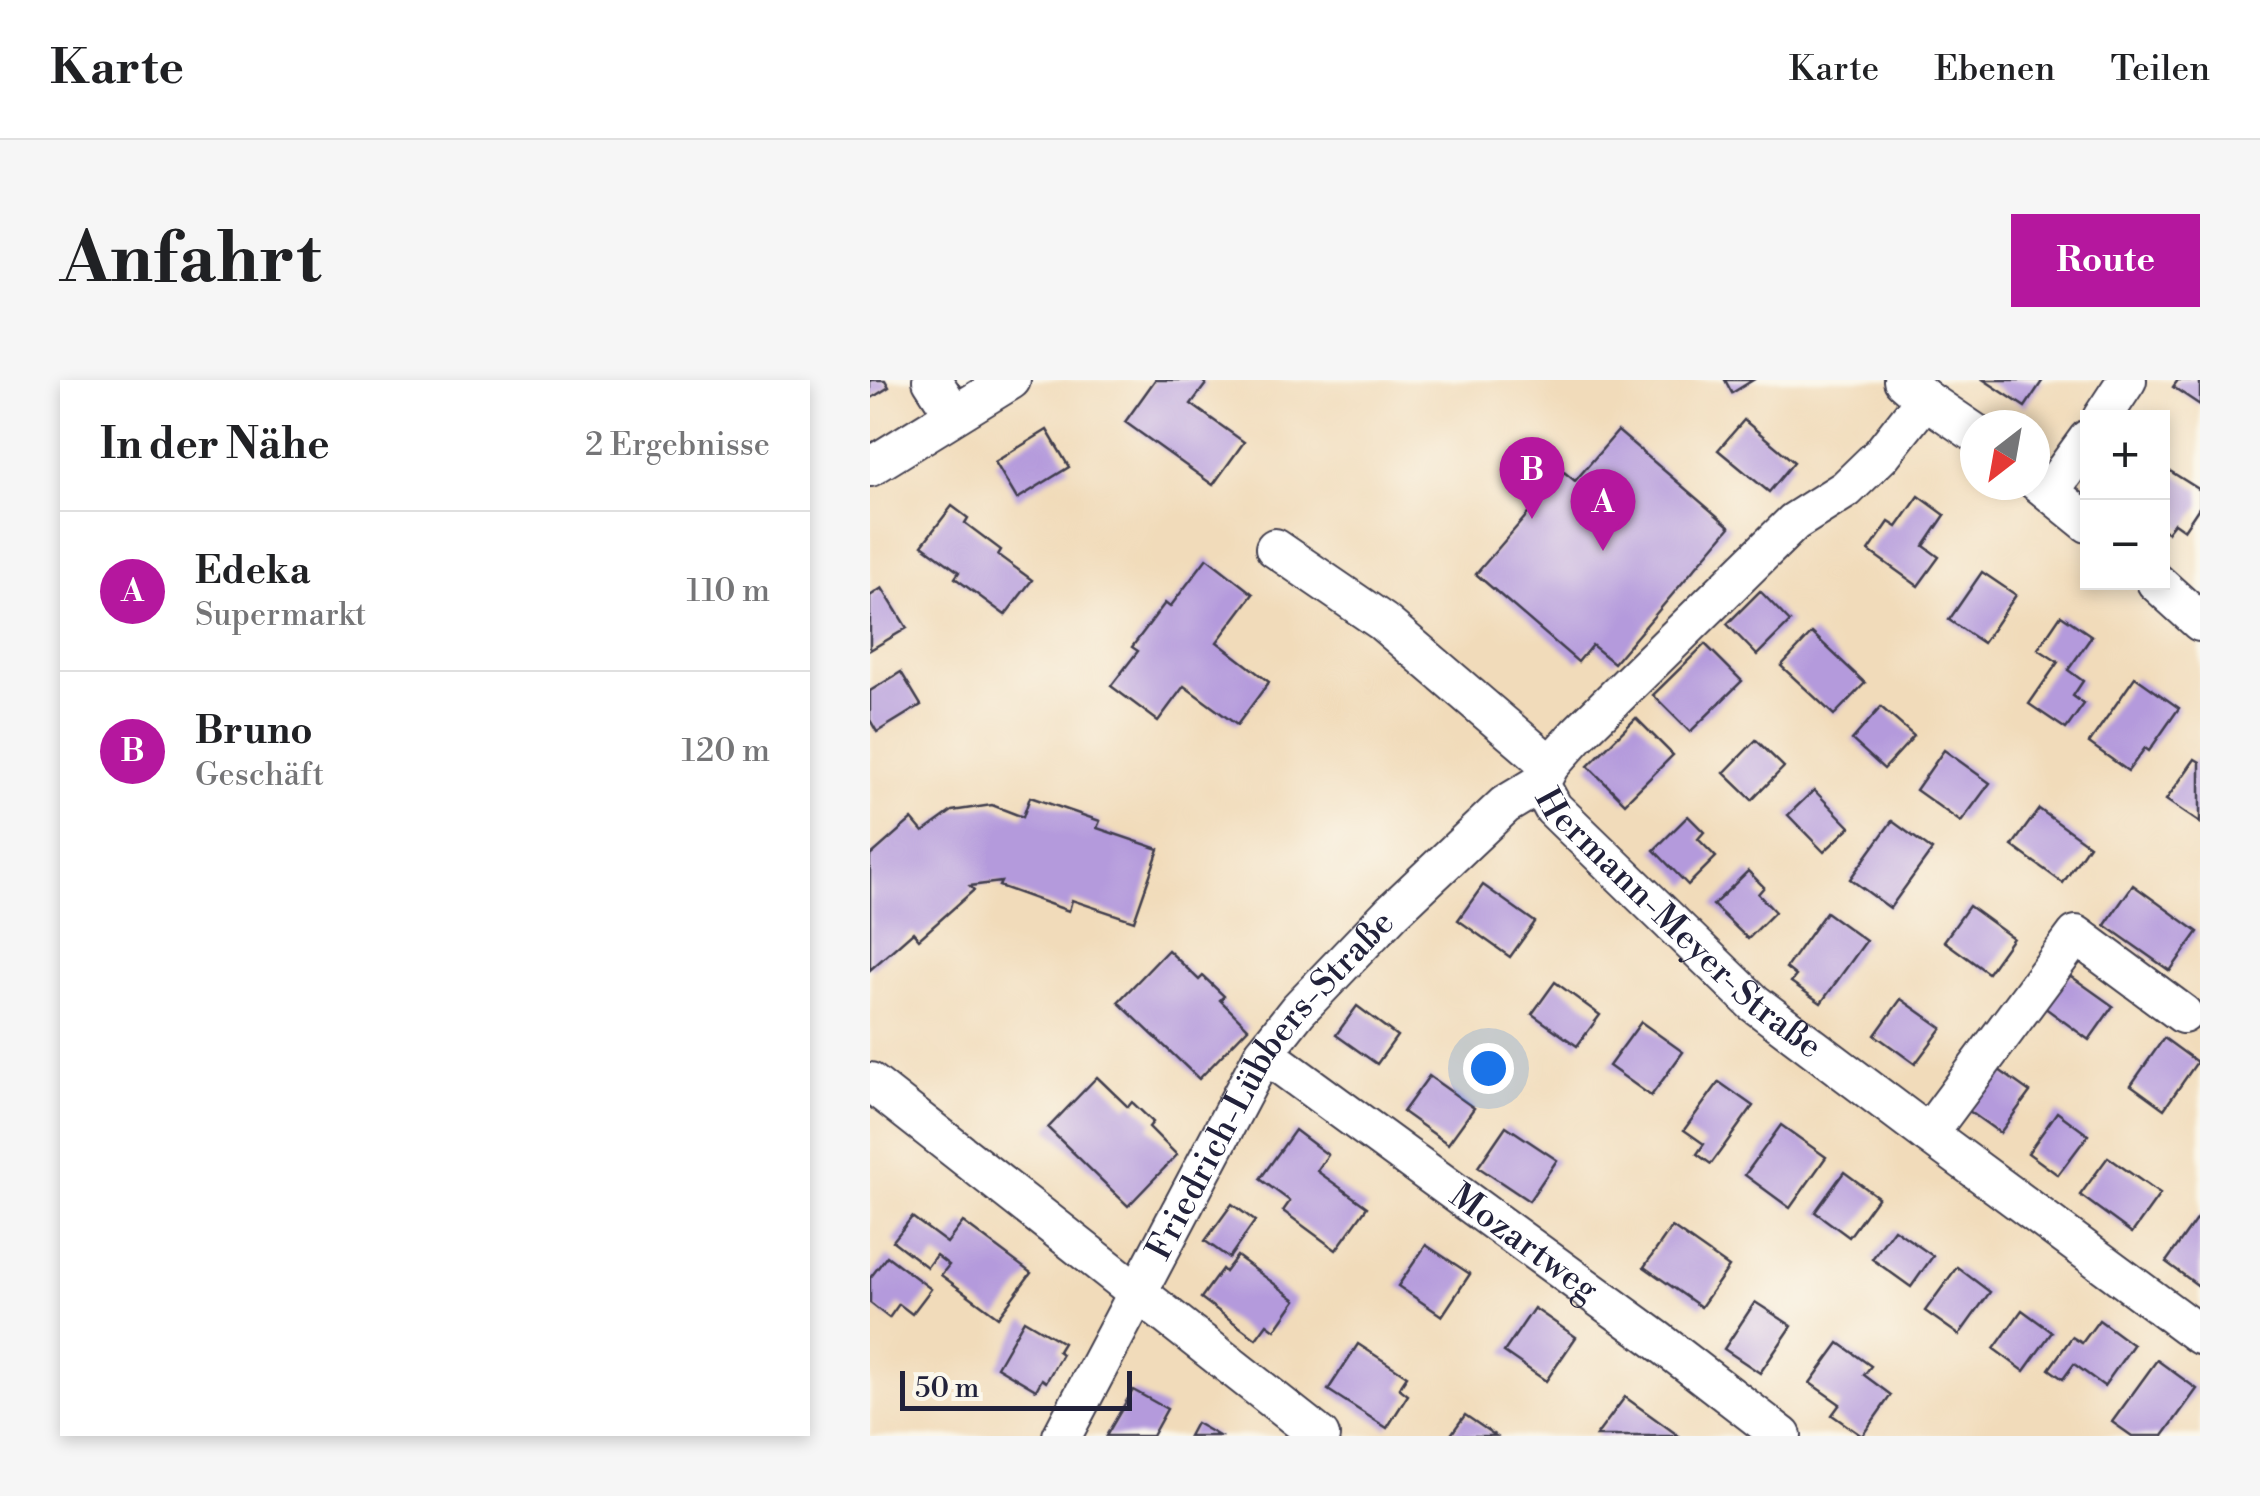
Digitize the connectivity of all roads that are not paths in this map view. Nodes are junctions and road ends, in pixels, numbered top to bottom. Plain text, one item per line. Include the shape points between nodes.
1 (932, 380) edge
2 (1011, 380) edge
3 (2127, 380) edge
4 (1914, 390) edge
5 (2107, 410) edge
6 (954, 414) junction
7 (1960, 422) edge
8 (2080, 447) edge
9 (870, 468) edge
10 (2050, 479) edge
11 (2050, 492) edge
12 (2080, 516) edge
13 (1275, 548) dead end
14 (2165, 590) edge
15 (2200, 622) edge
16 (1545, 774) junction
17 (2183, 1014) dead end
18 (1264, 1053) junction
19 (870, 1082) edge
20 (1928, 1134) junction
21 (1138, 1294) junction
22 (2200, 1335) edge
23 (1062, 1436) edge
24 (1320, 1436) edge
25 (1782, 1436) edge

1 - 6 street
2 - 6 street
3 - 5 street
4 - 7 street
4 - 16 street, Hermann-Meyer-Straße via 1881,456 1846,490 1794,522
6 - 9 street
8 - 10 street
11 - 12 street
13 - 16 street via 1383,622
14 - 15 street
16 - 18 street, Friedrich-Lübbers-Straße via 1392,912
16 - 20 street, Hermann-Meyer-Straße via 1554,808 1754,1003
17 - 20 street via 2076,935
18 - 21 street, Friedrich-Lübbers-Straße
18 - 25 street, Mozartweg
19 - 21 street
20 - 22 street, Hermann-Meyer-Straße
21 - 23 street, Friedrich-Lübbers-Straße
21 - 24 street

